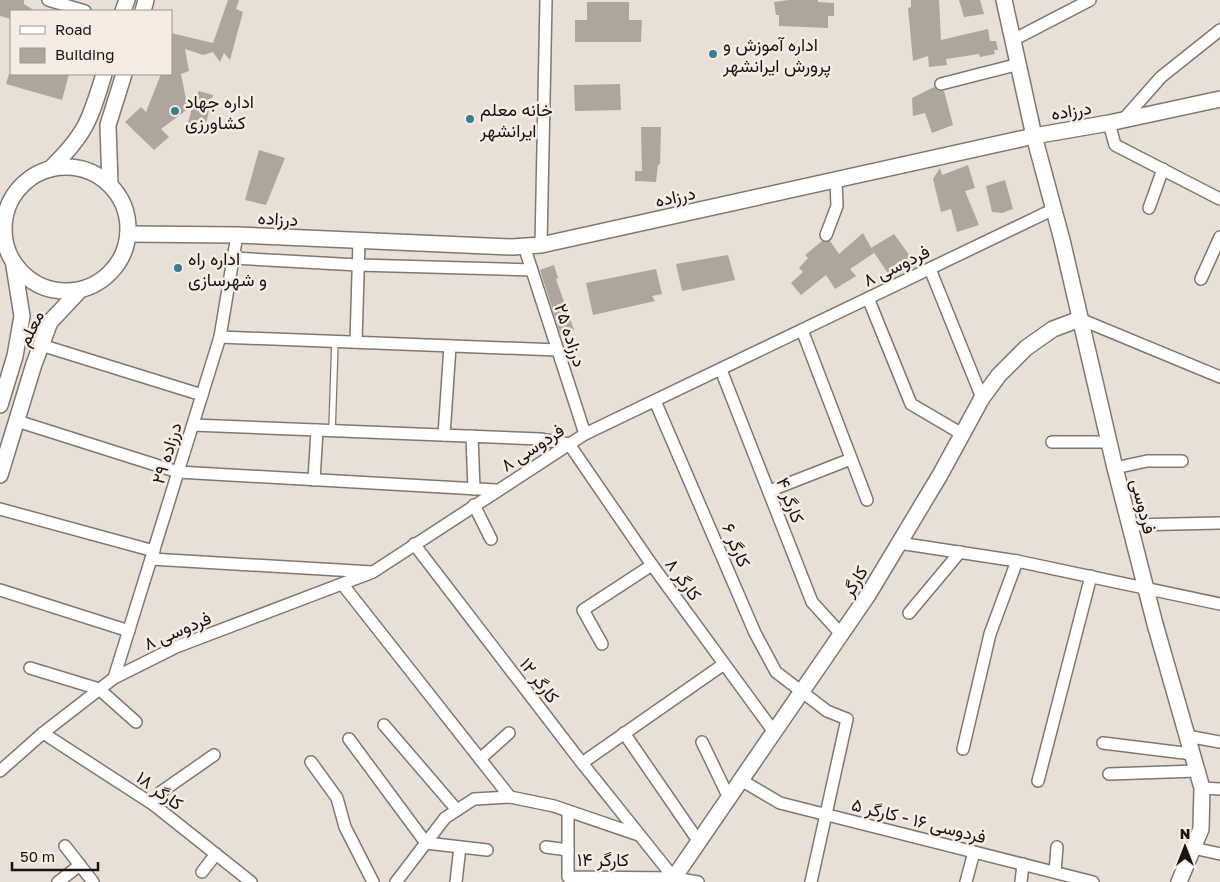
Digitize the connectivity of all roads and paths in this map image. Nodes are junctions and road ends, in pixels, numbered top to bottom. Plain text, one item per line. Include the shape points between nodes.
1 (48, 0) edge
2 (546, 0) edge
3 (1004, 0) edge
4 (1090, 0) edge
5 (82, 10) edge
6 (1220, 30) edge
7 (1014, 40) junction
8 (1019, 64) junction
9 (104, 75) edge
10 (124, 75) edge
11 (941, 84) dead end
12 (1220, 99) edge
13 (1116, 122) junction
14 (1034, 136) junction
15 (50, 169) junction
16 (1163, 169) junction
17 (836, 180) junction
18 (110, 185) junction
19 (1220, 199) edge
20 (1149, 208) dead end
21 (1054, 209) junction
22 (1, 228) edge
23 (128, 234) junction
24 (237, 235) junction
25 (826, 235) dead end
26 (1220, 237) edge
27 (359, 241) junction
28 (541, 245) junction
29 (524, 246) junction
30 (233, 258) junction
31 (358, 265) junction
32 (14, 266) junction
33 (930, 269) junction
34 (532, 270) junction
35 (1201, 279) dead end
36 (80, 290) junction
37 (868, 298) junction
38 (1080, 319) junction
39 (802, 330) junction
40 (220, 337) junction
41 (335, 341) junction
42 (356, 342) junction
43 (41, 345) junction
44 (450, 346) junction
45 (557, 350) junction
46 (720, 370) junction
47 (1220, 377) edge
48 (202, 395) junction
49 (982, 398) junction
50 (655, 401) junction
51 (0, 405) edge
52 (17, 421) junction
53 (193, 425) junction
54 (317, 430) junction
55 (332, 430) junction
56 (585, 434) junction
57 (962, 434) junction
58 (444, 435) junction
59 (472, 436) junction
60 (1052, 442) dead end
61 (1109, 442) junction
62 (569, 444) junction
63 (3, 455) edge
64 (852, 459) junction
65 (1182, 461) dead end
66 (1115, 468) junction
67 (178, 472) junction
68 (0, 475) edge
69 (314, 480) junction
70 (474, 489) junction
71 (496, 490) junction
72 (768, 492) junction
73 (867, 500) dead end
74 (474, 505) junction
75 (0, 509) edge
76 (1220, 524) edge
77 (1130, 525) junction
78 (492, 539) dead end
79 (899, 543) junction
80 (414, 544) junction
81 (960, 552) junction
82 (152, 555) junction
83 (1016, 560) junction
84 (652, 565) junction
85 (373, 572) junction
86 (1091, 576) junction
87 (343, 585) junction
88 (1146, 587) junction
89 (0, 590) edge
90 (1220, 604) edge
91 (909, 613) dead end
92 (129, 631) junction
93 (841, 634) junction
94 (602, 644) dead end
95 (724, 664) junction
96 (30, 668) dead end
97 (114, 678) junction
98 (99, 689) junction
99 (802, 692) junction
100 (136, 722) dead end
101 (384, 725) dead end
102 (774, 732) junction
103 (43, 733) junction
104 (509, 733) dead end
105 (624, 733) junction
106 (1187, 736) junction
107 (349, 739) dead end
108 (702, 742) dead end
109 (1220, 742) edge
110 (1103, 743) dead end
111 (963, 749) dead end
112 (1192, 754) junction
113 (214, 755) dead end
114 (480, 759) junction
115 (311, 762) dead end
116 (582, 763) junction
117 (0, 771) edge
118 (1197, 771) junction
119 (1109, 774) dead end
120 (741, 780) junction
121 (1038, 781) dead end
122 (1202, 788) junction
123 (1220, 789) edge
124 (510, 798) junction
125 (729, 798) junction
126 (154, 805) junction
127 (457, 810) junction
128 (568, 811) junction
129 (824, 814) junction
130 (640, 836) junction
131 (699, 842) junction
132 (426, 843) junction
133 (65, 846) dead end
134 (460, 847) junction
135 (546, 847) dead end
136 (1057, 847) dead end
137 (1193, 848) junction
138 (487, 850) dead end
139 (568, 850) junction
140 (974, 852) junction
141 (216, 854) junction
142 (1220, 854) edge
143 (1023, 864) junction
144 (80, 865) junction
145 (202, 872) dead end
146 (1055, 872) junction
147 (672, 880) edge
148 (58, 882) edge
149 (93, 882) edge
150 (251, 882) edge
151 (373, 882) edge
152 (396, 882) edge
153 (456, 882) edge
154 (698, 882) edge
155 (811, 882) edge
156 (966, 882) edge
157 (1020, 882) edge
158 (1093, 882) edge
159 (1179, 882) edge

1 - 5 street
2 - 28 street
3 - 7 main road, فردوسی
4 - 7 street
6 - 13 street via 1162,77
7 - 8 main road, فردوسی
8 - 11 street
8 - 14 main road, فردوسی
9 - 15 main road via 89,121 75,144
10 - 18 main road via 108,124
12 - 13 main road, درزاده
13 - 14 main road, درزاده
13 - 16 street via 1115,145
14 - 17 main road, درزاده
14 - 21 main road, فردوسی
15 - 18 main road via 82,169
15 - 22 main road via 22,184 12,197
16 - 19 street
16 - 20 street
17 - 25 street via 837,206
17 - 28 main road, درزاده
18 - 23 main road via 125,208
21 - 33 street, فردوسی ۸
21 - 38 main road, فردوسی
22 - 32 main road
23 - 24 main road, درزاده
23 - 36 main road via 118,264 101,280
24 - 27 main road, درزاده
24 - 30 street, درزاده ۲۹
26 - 35 street
27 - 29 main road, درزاده
27 - 31 street
28 - 29 main road, درزاده
29 - 34 street, درزاده ۲۵
30 - 31 street
30 - 40 street, درزاده ۲۹
31 - 34 street
31 - 42 street
32 - 36 main road via 43,288 61,292
32 - 51 main road, معلم via 22,316 15,356
33 - 37 street, فردوسی ۸
33 - 49 street
34 - 45 street, درزاده ۲۵
36 - 43 main road, معلم via 50,322
37 - 39 street, فردوسی ۸
37 - 57 street via 911,404
38 - 47 street
38 - 49 main road, کارگر via 1053,329 1026,348
38 - 61 main road, فردوسی
39 - 46 street, فردوسی ۸
39 - 64 street
40 - 41 street
40 - 48 street, درزاده ۲۹
41 - 42 street
41 - 55 lane
42 - 44 street
43 - 48 street
43 - 52 main road, معلم
44 - 45 street
44 - 58 street
45 - 56 street, درزاده ۲۵
46 - 50 street, فردوسی ۸
46 - 72 street, کارگر ۴
48 - 53 street, درزاده ۲۹
49 - 57 main road, کارگر
50 - 56 street, فردوسی ۸
50 - 99 street, کارگر ۶ via 755,633 776,672
52 - 63 main road, معلم
52 - 67 street
53 - 54 street
53 - 67 street, درزاده ۲۹
54 - 55 street
54 - 69 street
55 - 58 street
56 - 62 street, فردوسی ۸
57 - 79 main road, کارگر
58 - 59 street
59 - 62 street via 540,439
59 - 70 street
60 - 61 street
61 - 66 main road, فردوسی
62 - 71 street, فردوسی ۸
62 - 84 street, کارگر ۸
63 - 68 main road, معلم
64 - 72 street
64 - 73 street
65 - 66 street via 1148,461
66 - 77 main road, فردوسی
67 - 69 street
67 - 82 street, درزاده ۲۹
69 - 70 street
70 - 71 street
71 - 74 street, فردوسی ۸
72 - 93 street, کارگر ۴ via 812,602
74 - 78 street
74 - 80 street, فردوسی ۸
75 - 82 street
76 - 77 street
77 - 88 main road, فردوسی
79 - 81 street
79 - 93 main road, کارگر
80 - 85 street, فردوسی ۸
80 - 116 street, کارگر ۱۲
81 - 83 street
81 - 91 street
82 - 85 street
82 - 92 street, درزاده ۲۹
83 - 86 street
83 - 111 street via 990,634
84 - 94 street via 583,610
84 - 95 street, کارگر ۸
85 - 87 street, فردوسی ۸
86 - 88 street
86 - 121 street
87 - 97 street, فردوسی ۸ via 176,647
87 - 114 street
88 - 90 street
88 - 106 main road, فردوسی
89 - 92 street
92 - 97 street, درزاده ۲۹
93 - 99 main road, کارگر
95 - 102 street, کارگر ۸
95 - 105 street
96 - 98 street
97 - 98 street, فردوسی ۸
98 - 100 street
98 - 103 street, فردوسی ۸
99 - 102 main road, کارگر
99 - 129 street, کارگر ۶ via 827,711 847,719
101 - 127 street
102 - 120 main road, کارگر
103 - 117 street, فردوسی ۸
103 - 126 street, کارگر ۱۸
104 - 114 street
105 - 116 street
105 - 131 street
106 - 109 street
106 - 112 main road, فردوسی
107 - 132 street
108 - 125 street
110 - 112 street
112 - 118 main road, فردوسی
113 - 126 street via 161,792
114 - 124 street
115 - 151 street via 337,798 345,827
116 - 130 street, کارگر ۱۲
118 - 119 street
118 - 122 main road, فردوسی
120 - 125 main road, کارگر
120 - 129 street, فردوسی ۱۶ - کارگر ۵ via 780,803
122 - 123 street
122 - 137 main road, فردوسی via 1201,829
124 - 127 street via 474,799
124 - 128 street
125 - 131 main road, کارگر
126 - 141 street, کارگر ۱۸
127 - 132 street via 445,818
128 - 130 street
128 - 139 street, کارگر ۱۴
129 - 140 street, فردوسی ۱۶ - کارگر ۵
129 - 155 street
130 - 147 street, کارگر ۱۲
131 - 147 main road, کارگر
132 - 134 street
132 - 152 street
133 - 144 street
134 - 138 street
134 - 153 street
135 - 139 street
136 - 146 street
137 - 142 street
137 - 159 main road, فردوسی
139 - 147 street, کارگر ۱۴ via 568,876
140 - 143 street, فردوسی ۱۶ - کارگر ۵
140 - 156 street
141 - 145 street
141 - 150 street, کارگر ۱۸
143 - 146 street, فردوسی ۱۶ - کارگر ۵
143 - 157 street
144 - 148 street
144 - 149 street
146 - 158 street, فردوسی ۱۶ - کارگر ۵
147 - 154 street

